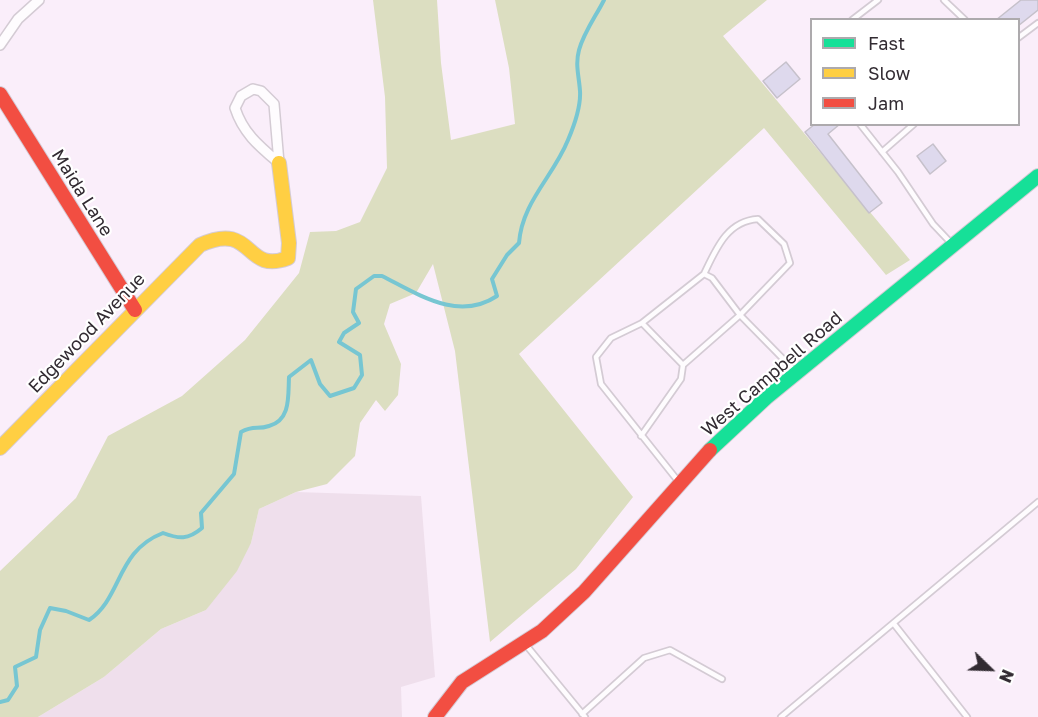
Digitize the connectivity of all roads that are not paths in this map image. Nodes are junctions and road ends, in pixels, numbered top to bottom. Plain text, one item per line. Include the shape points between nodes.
1 (39, 0) edge
2 (878, 0) edge
3 (944, 0) edge
4 (855, 18) edge
5 (962, 18) edge
6 (1038, 23) edge
7 (1020, 36) edge
8 (0, 45) edge
9 (0, 94) edge
10 (862, 126) edge
11 (912, 126) edge
12 (882, 152) junction
13 (279, 163) junction
14 (1038, 176) edge
15 (953, 245) junction
16 (704, 274) junction
17 (135, 310) junction
18 (740, 315) junction
19 (642, 323) junction
20 (682, 365) junction
21 (797, 373) junction
22 (641, 436) junction
23 (0, 448) edge
24 (680, 484) junction
25 (1038, 502) edge
26 (894, 624) junction
27 (524, 643) junction
28 (722, 679) dead end
29 (584, 715) edge
30 (435, 717) edge
31 (781, 717) edge
32 (967, 717) edge

1 - 8 street via 18,19
2 - 4 lane
3 - 5 lane
6 - 7 lane
9 - 17 street, Maida Lane
10 - 12 lane
11 - 12 lane
12 - 15 lane via 933,224
13 - 13 street via 274,104 261,91 253,89 241,96 235,108 253,141
13 - 17 street, Edgewood Avenue via 288,258 277,265 268,264 235,237 212,237
14 - 15 street, West Campbell Road
15 - 21 street, West Campbell Road
16 - 18 lane via 712,278
16 - 18 lane via 720,239 745,220 758,219 784,244 790,262
16 - 19 lane
17 - 23 street, Edgewood Avenue
18 - 20 lane
18 - 21 lane
19 - 20 lane
19 - 22 lane via 611,338 596,357 601,384
20 - 22 lane via 681,379
21 - 24 street, West Campbell Road via 767,397
22 - 24 lane
24 - 27 street, West Campbell Road via 584,592
25 - 26 lane
26 - 31 lane
26 - 32 lane
27 - 29 lane
27 - 30 street, West Campbell Road via 462,682
28 - 29 lane via 670,650 644,658

